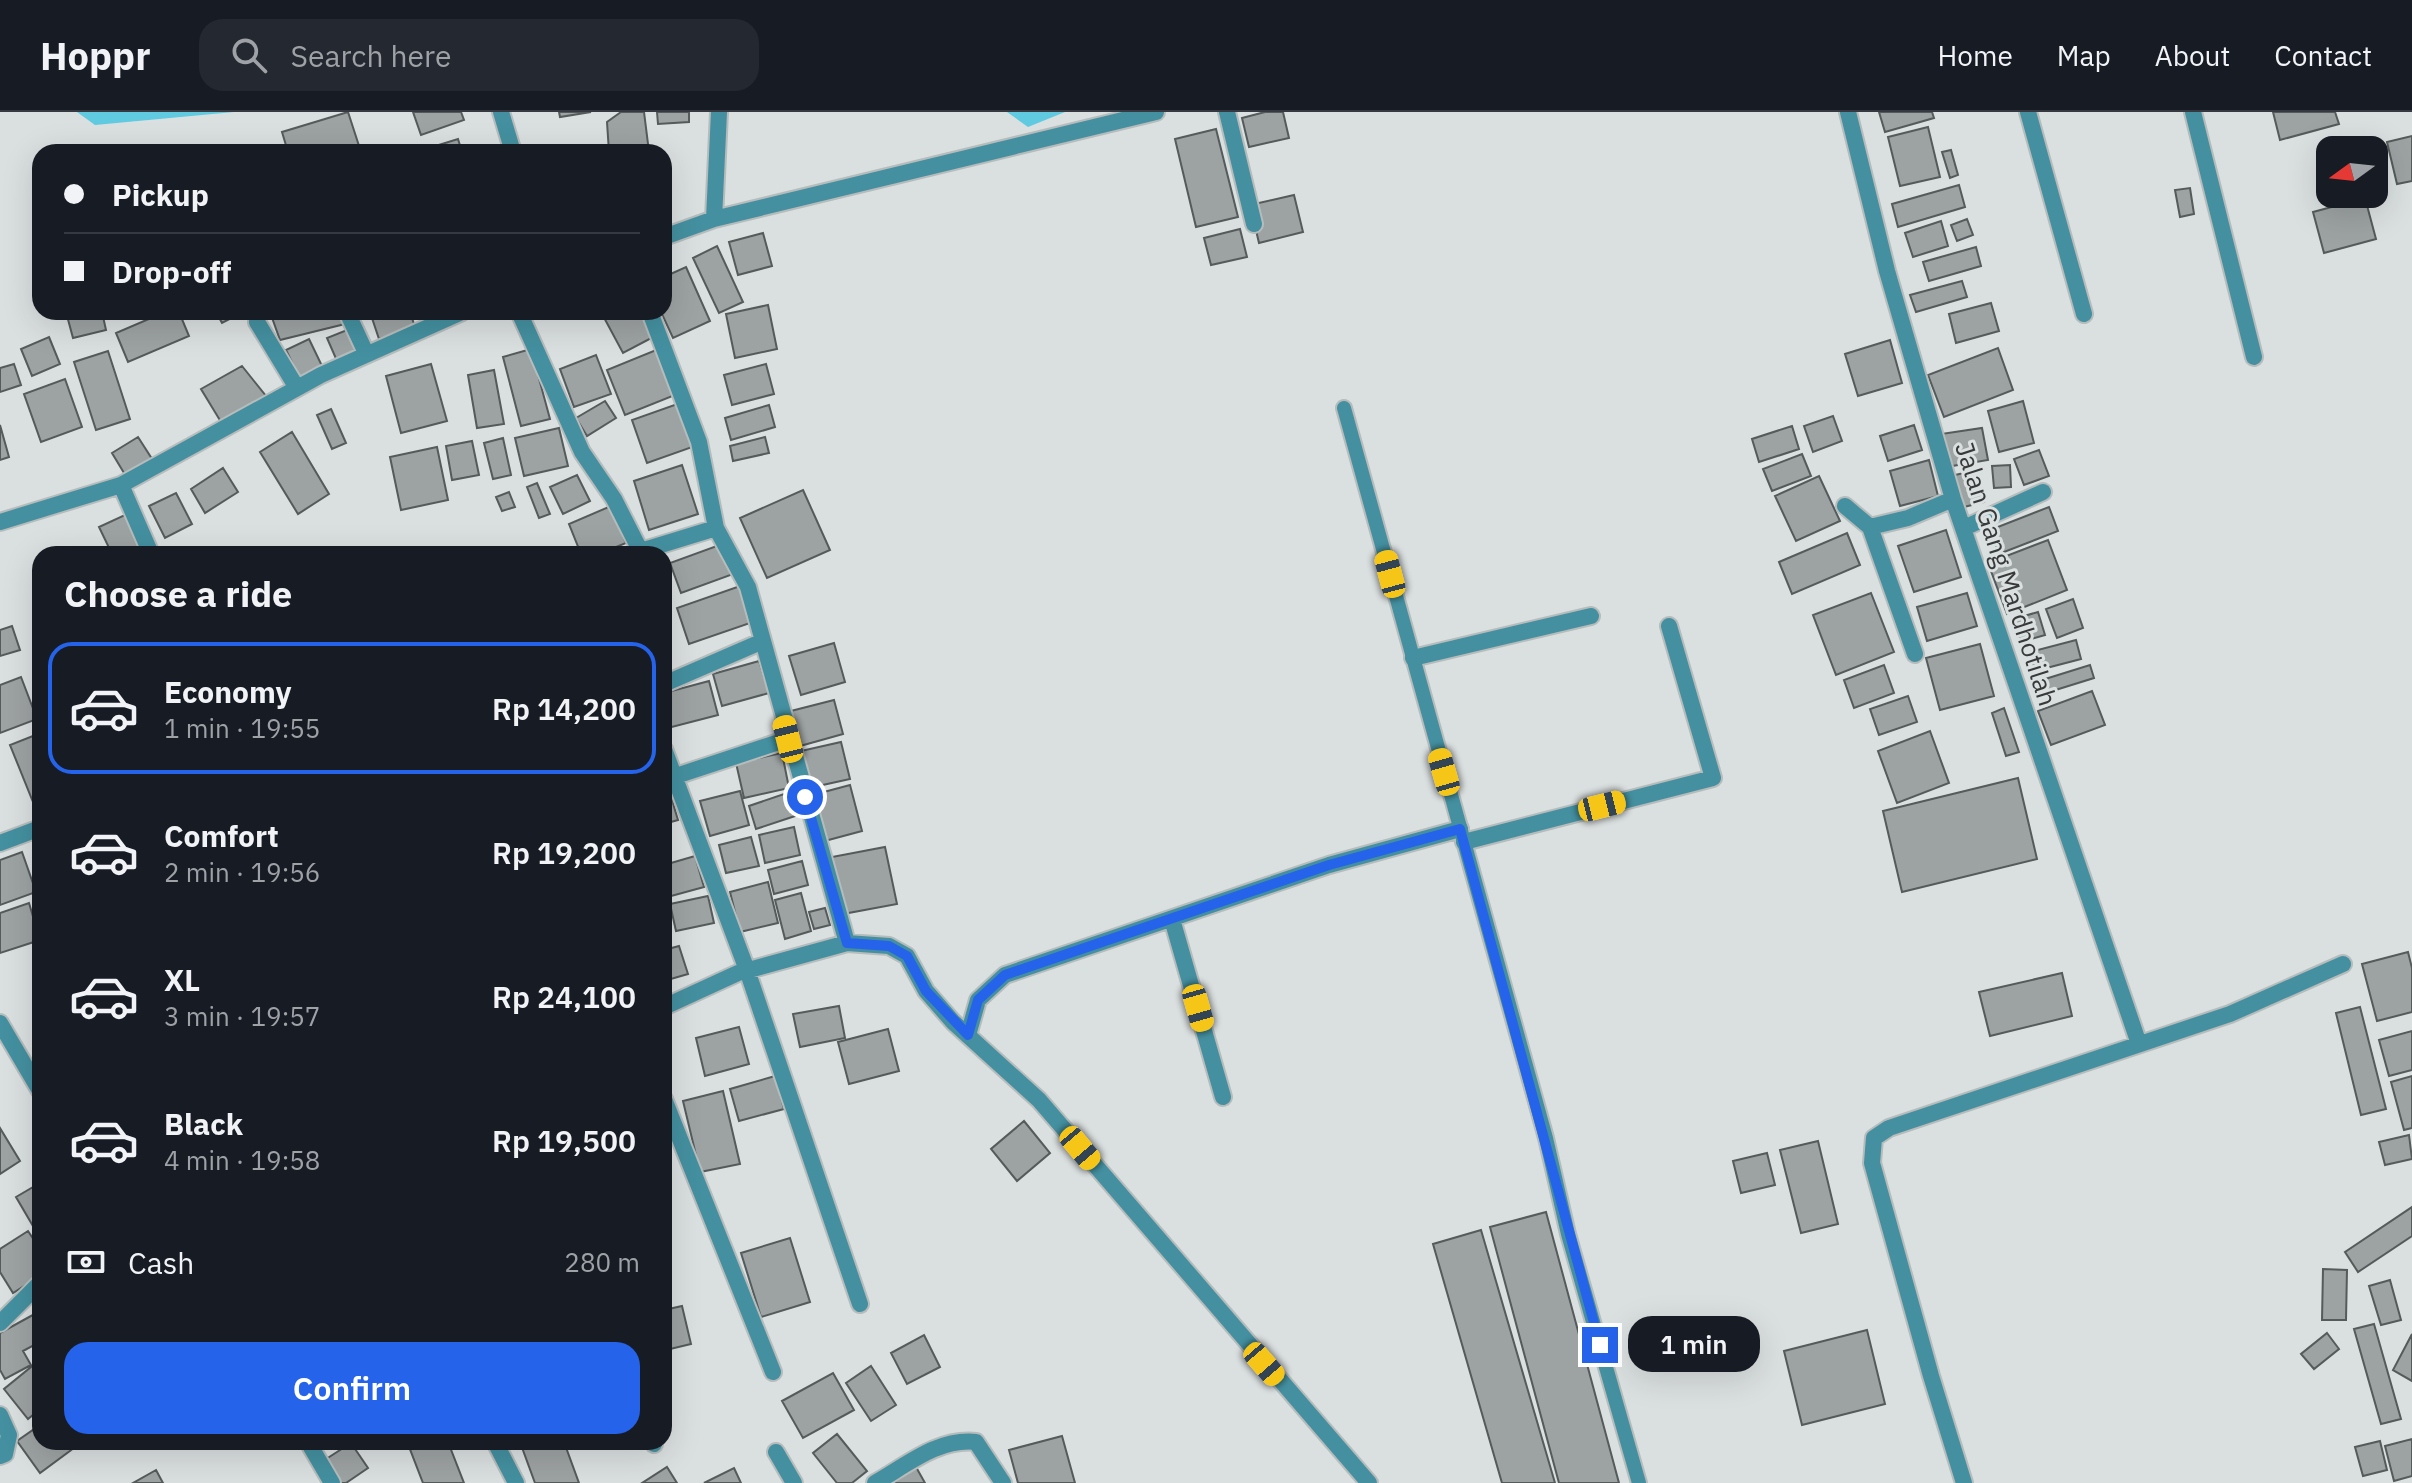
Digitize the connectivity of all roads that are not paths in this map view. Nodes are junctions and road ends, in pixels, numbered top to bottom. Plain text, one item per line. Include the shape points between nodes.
1 (501, 112) edge
2 (719, 112) edge
3 (1156, 112) edge
4 (1227, 112) edge
5 (1848, 112) edge
6 (2028, 112) edge
7 (2193, 112) edge
8 (511, 144) edge
9 (714, 219) junction
10 (1254, 224) dead end
11 (672, 234) edge
12 (2084, 314) dead end
13 (351, 320) edge
14 (443, 320) edge
15 (523, 320) edge
16 (653, 320) edge
17 (257, 322) dead end
18 (366, 353) junction
19 (2254, 357) dead end
20 (297, 388) junction
21 (1344, 408) dead end
22 (121, 485) junction
23 (2043, 492) dead end
24 (1953, 499) junction
25 (1845, 506) dead end
26 (0, 522) edge
27 (1870, 527) junction
28 (716, 528) junction
29 (1964, 528) junction
30 (148, 546) edge
31 (639, 546) edge
32 (660, 546) edge
33 (1591, 616) dead end
34 (1669, 626) dead end
35 (763, 641) junction
36 (1915, 654) dead end
37 (1413, 658) junction
38 (672, 681) edge
39 (788, 739) junction
40 (672, 767) edge
41 (676, 776) junction
42 (32, 831) edge
43 (1462, 836) junction
44 (0, 843) edge
45 (1172, 919) junction
46 (847, 943) junction
47 (2343, 964) dead end
48 (747, 970) junction
49 (672, 1003) edge
50 (0, 1023) edge
51 (968, 1035) junction
52 (2139, 1044) junction
53 (32, 1077) edge
54 (1223, 1097) dead end
55 (672, 1119) edge
56 (32, 1291) edge
57 (860, 1304) dead end
58 (0, 1323) edge
59 (773, 1372) dead end
60 (0, 1415) edge
61 (313, 1450) edge
62 (499, 1450) edge
63 (776, 1452) dead end
64 (0, 1456) edge
65 (332, 1483) edge
66 (516, 1483) edge
67 (794, 1483) edge
68 (875, 1483) edge
69 (1003, 1483) edge
70 (1369, 1483) edge
71 (1639, 1483) edge
72 (1964, 1483) edge

1 - 8 street
2 - 9 street
3 - 9 street
4 - 10 street
5 - 24 street, Jalan Gang Mardhotilah
6 - 12 street
7 - 19 street
9 - 11 street
13 - 18 street
14 - 18 street
15 - 31 street via 582,452
16 - 28 street via 699,442
17 - 20 street
18 - 20 street
20 - 22 street
21 - 37 lane
22 - 26 street
22 - 30 street
23 - 29 street
24 - 27 street
24 - 29 street, Jalan Gang Mardhotilah
25 - 27 street
27 - 36 street
28 - 32 street
28 - 35 street via 748,587
29 - 52 street, Jalan Gang Mardhotilah
33 - 37 street
34 - 43 street via 1713,778
35 - 38 street
35 - 39 street
37 - 43 lane
39 - 41 street
39 - 46 street
40 - 41 street
41 - 48 street
42 - 44 street
43 - 45 street via 1329,865
43 - 71 lane
45 - 51 street via 1005,975 978,1000
45 - 54 street
46 - 48 street
46 - 51 street via 889,946 907,956 926,991
47 - 52 street via 2230,1014
48 - 49 street
48 - 57 street
50 - 53 street
51 - 70 street via 1039,1100
52 - 72 street via 1889,1128 1874,1138 1872,1163
55 - 59 street
56 - 58 street
60 - 64 street via 9,1435
61 - 65 street
62 - 66 street
63 - 67 street
68 - 69 street via 946,1442 964,1441 976,1442

